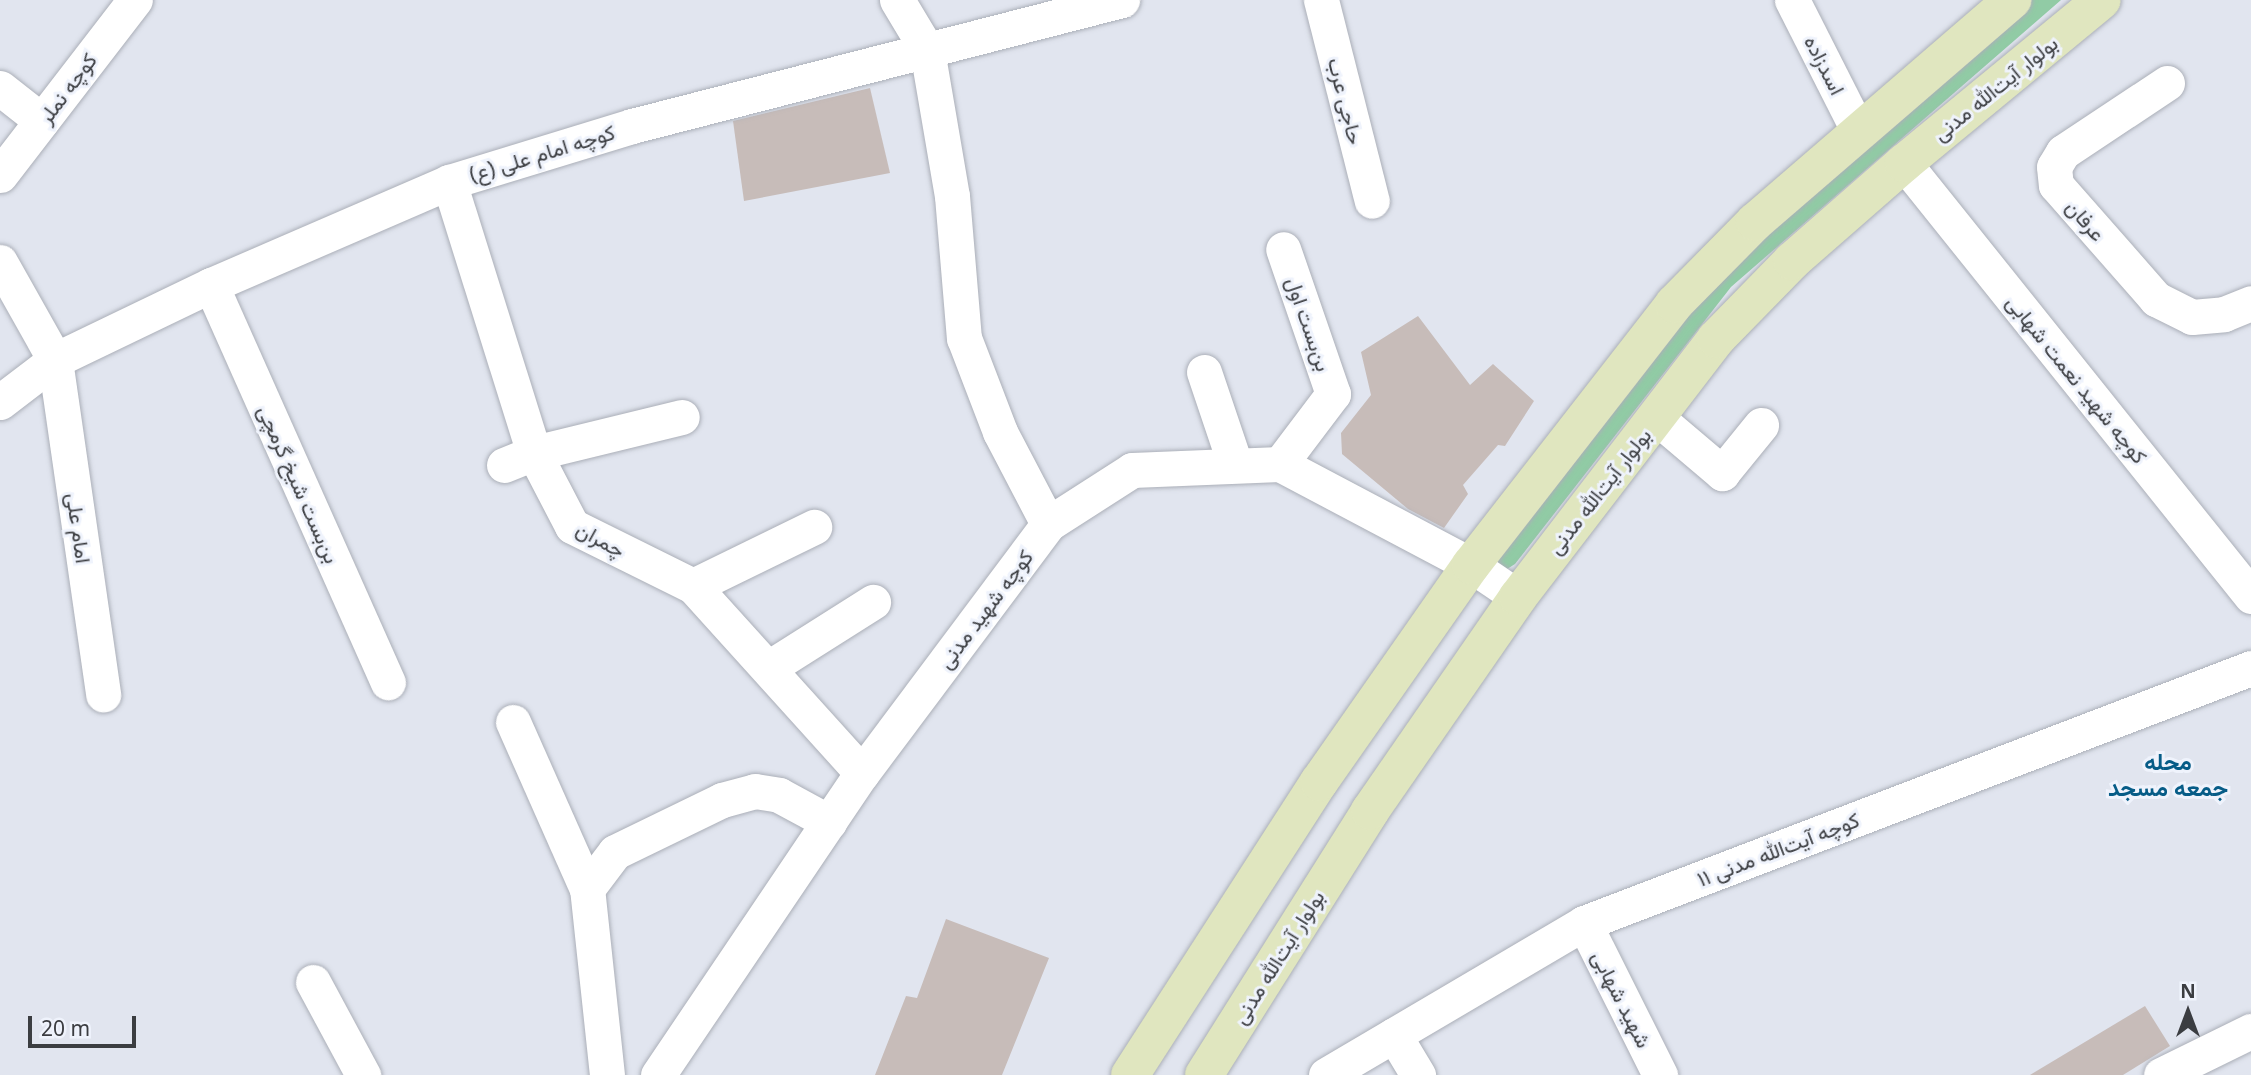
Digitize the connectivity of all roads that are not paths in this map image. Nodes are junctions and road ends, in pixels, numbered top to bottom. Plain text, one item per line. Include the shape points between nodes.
1 (135, 0) edge
2 (897, 0) edge
3 (1122, 0) edge
4 (1321, 0) edge
5 (1792, 0) edge
6 (2012, 0) edge
7 (2102, 0) edge
8 (927, 50) junction
9 (2167, 83) dead end
10 (0, 88) edge
11 (42, 121) junction
12 (1858, 130) junction
13 (1904, 163) junction
14 (0, 175) edge
15 (449, 182) junction
16 (1372, 201) dead end
17 (1283, 249) dead end
18 (0, 262) edge
19 (211, 285) junction
20 (2251, 303) edge
21 (55, 360) junction
22 (1205, 372) dead end
23 (0, 401) edge
24 (682, 417) dead end
25 (1656, 417) junction
26 (1761, 425) dead end
27 (519, 459) junction
28 (1235, 464) junction
29 (1280, 464) junction
30 (1048, 524) junction
31 (814, 527) dead end
32 (1471, 565) junction
33 (693, 586) junction
34 (2251, 596) edge
35 (1518, 597) junction
36 (873, 603) dead end
37 (769, 667) junction
38 (2251, 668) edge
39 (388, 682) dead end
40 (103, 695) dead end
41 (513, 722) dead end
42 (862, 773) junction
43 (829, 822) junction
44 (587, 889) junction
45 (1584, 923) junction
46 (313, 982) dead end
47 (2251, 1031) edge
48 (1394, 1035) junction
49 (363, 1075) edge
50 (607, 1075) edge
51 (658, 1075) edge
52 (1130, 1075) edge
53 (1204, 1075) edge
54 (1326, 1075) edge
55 (1418, 1075) edge
56 (1661, 1075) edge
57 (2161, 1075) edge

1 - 11 street, کوچه نملر
2 - 8 street
3 - 8 street, کوچه امام علی (ع)
4 - 16 street, حاجی عرب
5 - 12 street, اسدزاده
6 - 12 main road
7 - 13 main road, بولوار آیت‌الله مدنی
8 - 15 street, کوچه امام علی (ع) via 632,126
8 - 30 street via 952,197 964,338 1000,432
9 - 20 street, عرفان via 2063,152 2054,167 2056,185 2156,299 2192,317 2224,314
10 - 11 street
11 - 14 street, کوچه نملر
12 - 32 main road via 1674,304
13 - 25 main road, بولوار آیت‌الله مدنی via 1792,261 1716,339
13 - 34 street, کوچه شهید نعمت شهابی
15 - 19 street, کوچه امام علی (ع)
15 - 27 street, چمران
17 - 29 street, بن‌بست اول via 1333,394
18 - 21 street
19 - 21 street, کوچه امام علی (ع)
19 - 39 street, بن‌بست شیخ گرمچی
21 - 23 street, کوچه امام علی (ع)
21 - 40 street, امام علی
22 - 28 street
24 - 27 street
25 - 26 street via 1721,472
25 - 35 main road, بولوار آیت‌الله مدنی
27 - 33 street, چمران via 572,526
28 - 29 street, کوچه شهید مدنی
28 - 30 street, کوچه شهید مدنی via 1132,470
29 - 32 street, کوچه شهید مدنی
30 - 42 street, کوچه شهید مدنی
31 - 33 street
32 - 35 street, کوچه شهید مدنی
32 - 52 main road via 1319,782
33 - 37 street, چمران
35 - 53 main road, بولوار آیت‌الله مدنی via 1370,811
36 - 37 street
37 - 42 street, چمران
38 - 45 street, کوچه آیت‌الله مدنی ۱۱
41 - 44 street
42 - 43 street, کوچه شهید مدنی
43 - 44 street via 779,795 755,791 722,800 615,852
43 - 51 street, کوچه شهید مدنی
44 - 50 street
45 - 48 street, کوچه آیت‌الله مدنی ۱۱
45 - 56 street, شهید شهابی
46 - 49 street
47 - 57 street
48 - 54 street, کوچه آیت‌الله مدنی ۱۱
48 - 55 street

